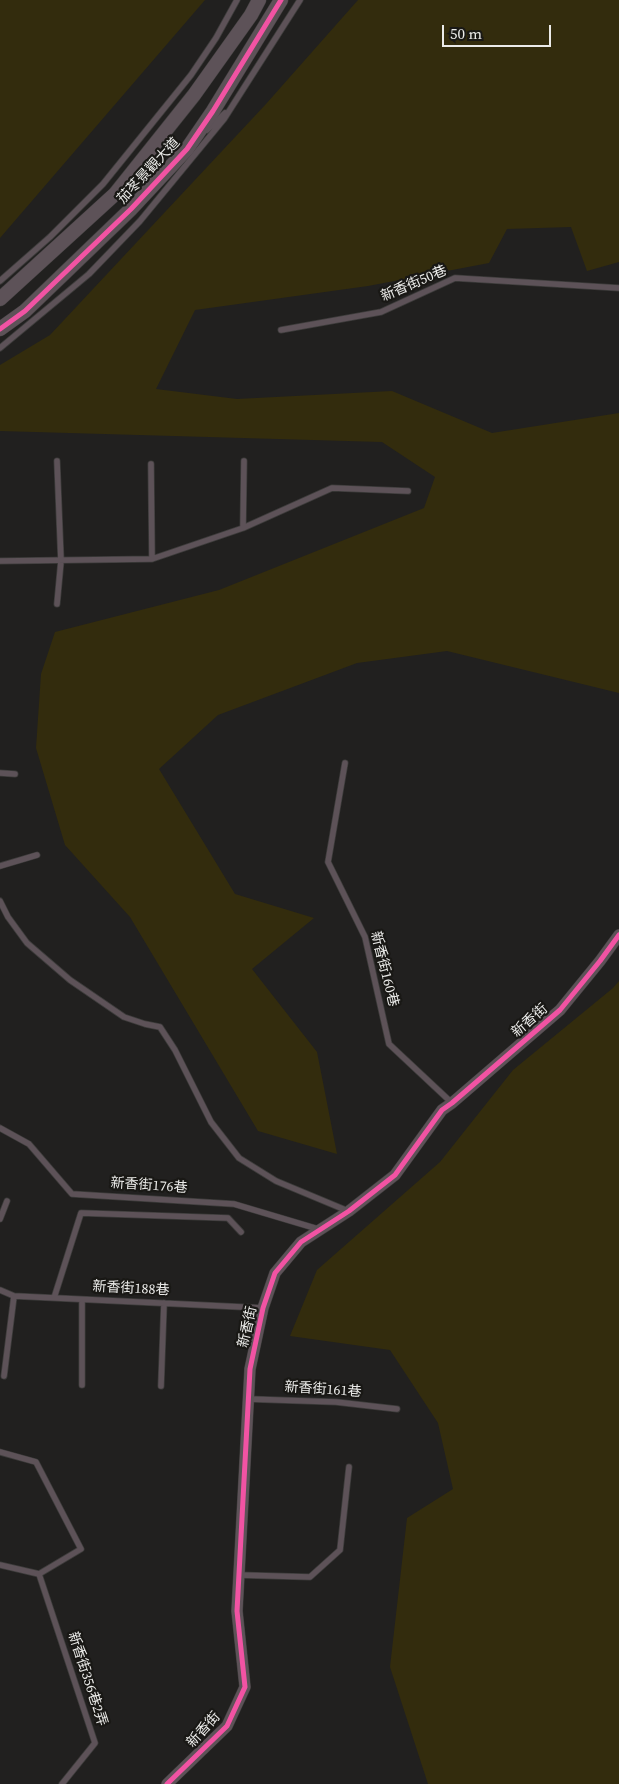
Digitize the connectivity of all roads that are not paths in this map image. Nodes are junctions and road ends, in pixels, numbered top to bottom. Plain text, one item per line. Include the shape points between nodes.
1 (237, 0) edge
2 (259, 0) edge
3 (281, 0) edge
4 (300, 0) edge
5 (232, 106) junction
6 (187, 149) junction
7 (0, 281) edge
8 (619, 288) edge
9 (0, 299) edge
10 (0, 328) edge
11 (281, 330) dead end
12 (0, 348) edge
13 (57, 461) dead end
14 (244, 461) dead end
15 (151, 464) dead end
16 (408, 491) dead end
17 (243, 528) junction
18 (152, 559) junction
19 (0, 561) edge
20 (61, 561) junction
21 (57, 604) dead end
22 (345, 763) dead end
23 (0, 773) edge
24 (15, 774) dead end
25 (36, 855) dead end
26 (0, 866) edge
27 (0, 901) edge
28 (619, 934) edge
29 (452, 1102) junction
30 (0, 1128) edge
31 (7, 1200) dead end
32 (349, 1211) junction
33 (0, 1219) edge
34 (320, 1230) junction
35 (241, 1232) dead end
36 (0, 1290) edge
37 (14, 1296) junction
38 (54, 1298) junction
39 (82, 1300) junction
40 (164, 1303) junction
41 (263, 1308) junction
42 (4, 1376) dead end
43 (82, 1385) dead end
44 (161, 1386) dead end
45 (248, 1399) junction
46 (397, 1409) dead end
47 (0, 1452) edge
48 (349, 1467) dead end
49 (0, 1565) edge
50 (39, 1574) junction
51 (239, 1576) junction
52 (62, 1784) edge
53 (167, 1784) edge

1 - 7 lane, 茄苳景觀大道 via 191,75 104,184 50,238
2 - 9 street, 茄苳景觀大道 via 194,95 115,194
3 - 6 street, 茄苳景觀大道
4 - 5 lane, 茄苳景觀大道
5 - 6 lane
5 - 12 lane, 茄苳景觀大道 via 224,120 109,254
6 - 10 street, 茄苳景觀大道 via 26,311
8 - 11 lane, 新香街50巷 via 455,278 381,312
13 - 20 lane
14 - 17 lane
15 - 18 lane
16 - 17 lane via 332,488
17 - 18 lane
18 - 20 lane
19 - 20 lane
20 - 21 lane
22 - 29 lane, 新香街160巷 via 328,862 365,937 389,1044
23 - 24 lane
25 - 26 lane
27 - 32 lane via 27,943 70,980 124,1017 160,1027 211,1122 239,1158 276,1181
28 - 29 street, 新香街 via 560,1010
29 - 32 street, 新香街 via 442,1110 395,1175
30 - 34 lane, 新香街176巷 via 29,1144 72,1194 234,1204
31 - 33 lane
32 - 34 street, 新香街
34 - 41 street, 新香街 via 301,1242 275,1273
35 - 38 lane via 228,1218 81,1213
36 - 37 lane, 新香街188巷
37 - 38 lane, 新香街188巷
37 - 42 lane
38 - 39 lane, 新香街188巷
39 - 40 lane, 新香街188巷
39 - 43 lane
40 - 41 lane, 新香街188巷
40 - 44 lane
41 - 45 street, 新香街 via 250,1369
45 - 46 lane, 新香街161巷 via 336,1402
45 - 51 street, 新香街
47 - 50 lane via 36,1462 81,1549
48 - 51 lane via 340,1550 310,1577
49 - 50 lane
50 - 52 lane, 新香街356巷2弄 via 94,1743
51 - 53 street, 新香街 via 237,1611 245,1687 227,1726

